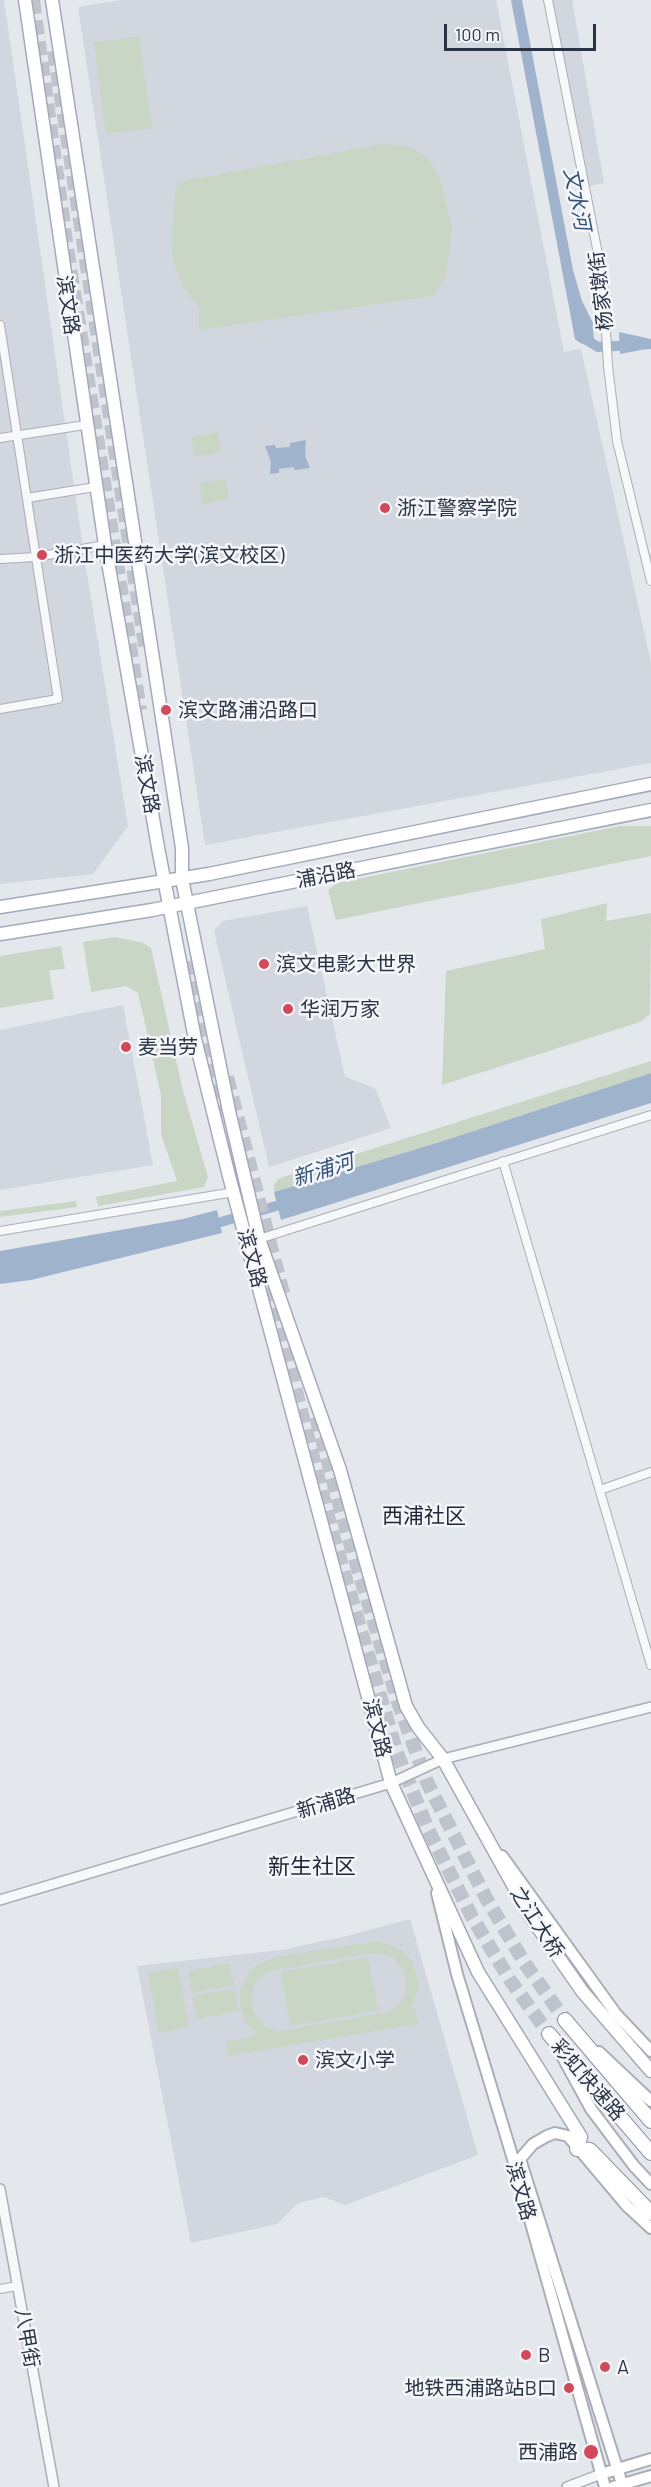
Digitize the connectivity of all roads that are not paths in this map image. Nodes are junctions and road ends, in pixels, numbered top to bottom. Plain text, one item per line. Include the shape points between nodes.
1 (25, 0) edge
2 (52, 0) edge
3 (548, 0) edge
4 (0, 325) edge
5 (86, 425) junction
6 (18, 435) junction
7 (0, 438) edge
8 (94, 487) junction
9 (27, 498) junction
10 (105, 545) junction
11 (36, 557) junction
12 (0, 559) edge
13 (651, 581) edge
14 (0, 709) edge
15 (651, 784) edge
16 (651, 810) edge
17 (182, 879) junction
18 (164, 881) junction
19 (187, 902) junction
20 (169, 906) junction
21 (0, 907) edge
22 (0, 934) edge
23 (651, 1114) edge
24 (503, 1161) junction
25 (234, 1192) junction
26 (0, 1231) edge
27 (253, 1240) junction
28 (651, 1472) edge
29 (600, 1490) junction
30 (651, 1665) edge
31 (651, 1707) edge
32 (443, 1759) junction
33 (391, 1783) junction
34 (476, 1819) junction
35 (418, 1844) junction
36 (0, 1900) edge
37 (565, 2020) joint
38 (553, 2040) joint
39 (651, 2051) edge
40 (651, 2071) edge
41 (651, 2101) edge
42 (651, 2121) edge
43 (577, 2149) junction
44 (651, 2153) edge
45 (651, 2184) edge
46 (0, 2189) edge
47 (651, 2213) edge
48 (651, 2228) edge
49 (17, 2286) junction
50 (0, 2289) edge
51 (651, 2459) edge
52 (617, 2469) junction
53 (601, 2474) junction
54 (651, 2476) edge
55 (619, 2486) edge
56 (54, 2487) edge
57 (567, 2487) edge
58 (605, 2487) edge

1 - 5 main road, 滨文路
2 - 17 main road, 滨文路 via 182,848
3 - 13 street, 杨家墩街 via 603,279 617,441
4 - 6 street
5 - 6 street
5 - 8 main road, 滨文路
6 - 7 street
6 - 9 street
8 - 9 street
8 - 10 main road, 滨文路
9 - 11 street
10 - 11 street
10 - 18 main road, 滨文路
11 - 12 street
11 - 14 street via 57,699
15 - 17 main road, 浦沿路
16 - 19 main road, 浦沿路
17 - 18 main road, 浦沿路
17 - 19 main road, 滨文路
18 - 20 main road, 滨文路
18 - 21 main road
19 - 20 main road, 浦沿路
19 - 27 main road, 滨文路 via 246,1183
20 - 22 main road, 浦沿路
20 - 25 main road, 滨文路 via 196,1046
23 - 24 street
24 - 27 street
24 - 29 street
25 - 26 street
25 - 27 main road, 滨文路
27 - 32 main road, 滨文路 via 340,1470 406,1706
27 - 33 main road, 滨文路
28 - 29 street
29 - 30 street
31 - 32 street, 新浦路
32 - 33 street, 新浦路
32 - 34 main road, 之江大桥
33 - 35 main road, 滨文路
33 - 36 street, 新浦路
34 - 39 main road via 616,2014
34 - 40 main road, 之江大桥 via 532,1919 582,1991
35 - 43 main road via 478,1972 581,2137
35 - 53 main road, 滨文路 via 440,1899 457,1974
37 - 41 main road
37 - 42 highway, 彩虹快速路
38 - 44 highway, 彩虹快速路
38 - 45 main road via 591,2109
43 - 47 highway via 590,2150
43 - 48 main road
43 - 52 main road via 574,2140 555,2133 533,2144 520,2159
46 - 49 street, 八甲街
49 - 50 street
49 - 56 street, 八甲街
51 - 52 main road
52 - 53 main road
52 - 55 main road
53 - 57 street
53 - 58 main road, 滨文路
54 - 55 main road

